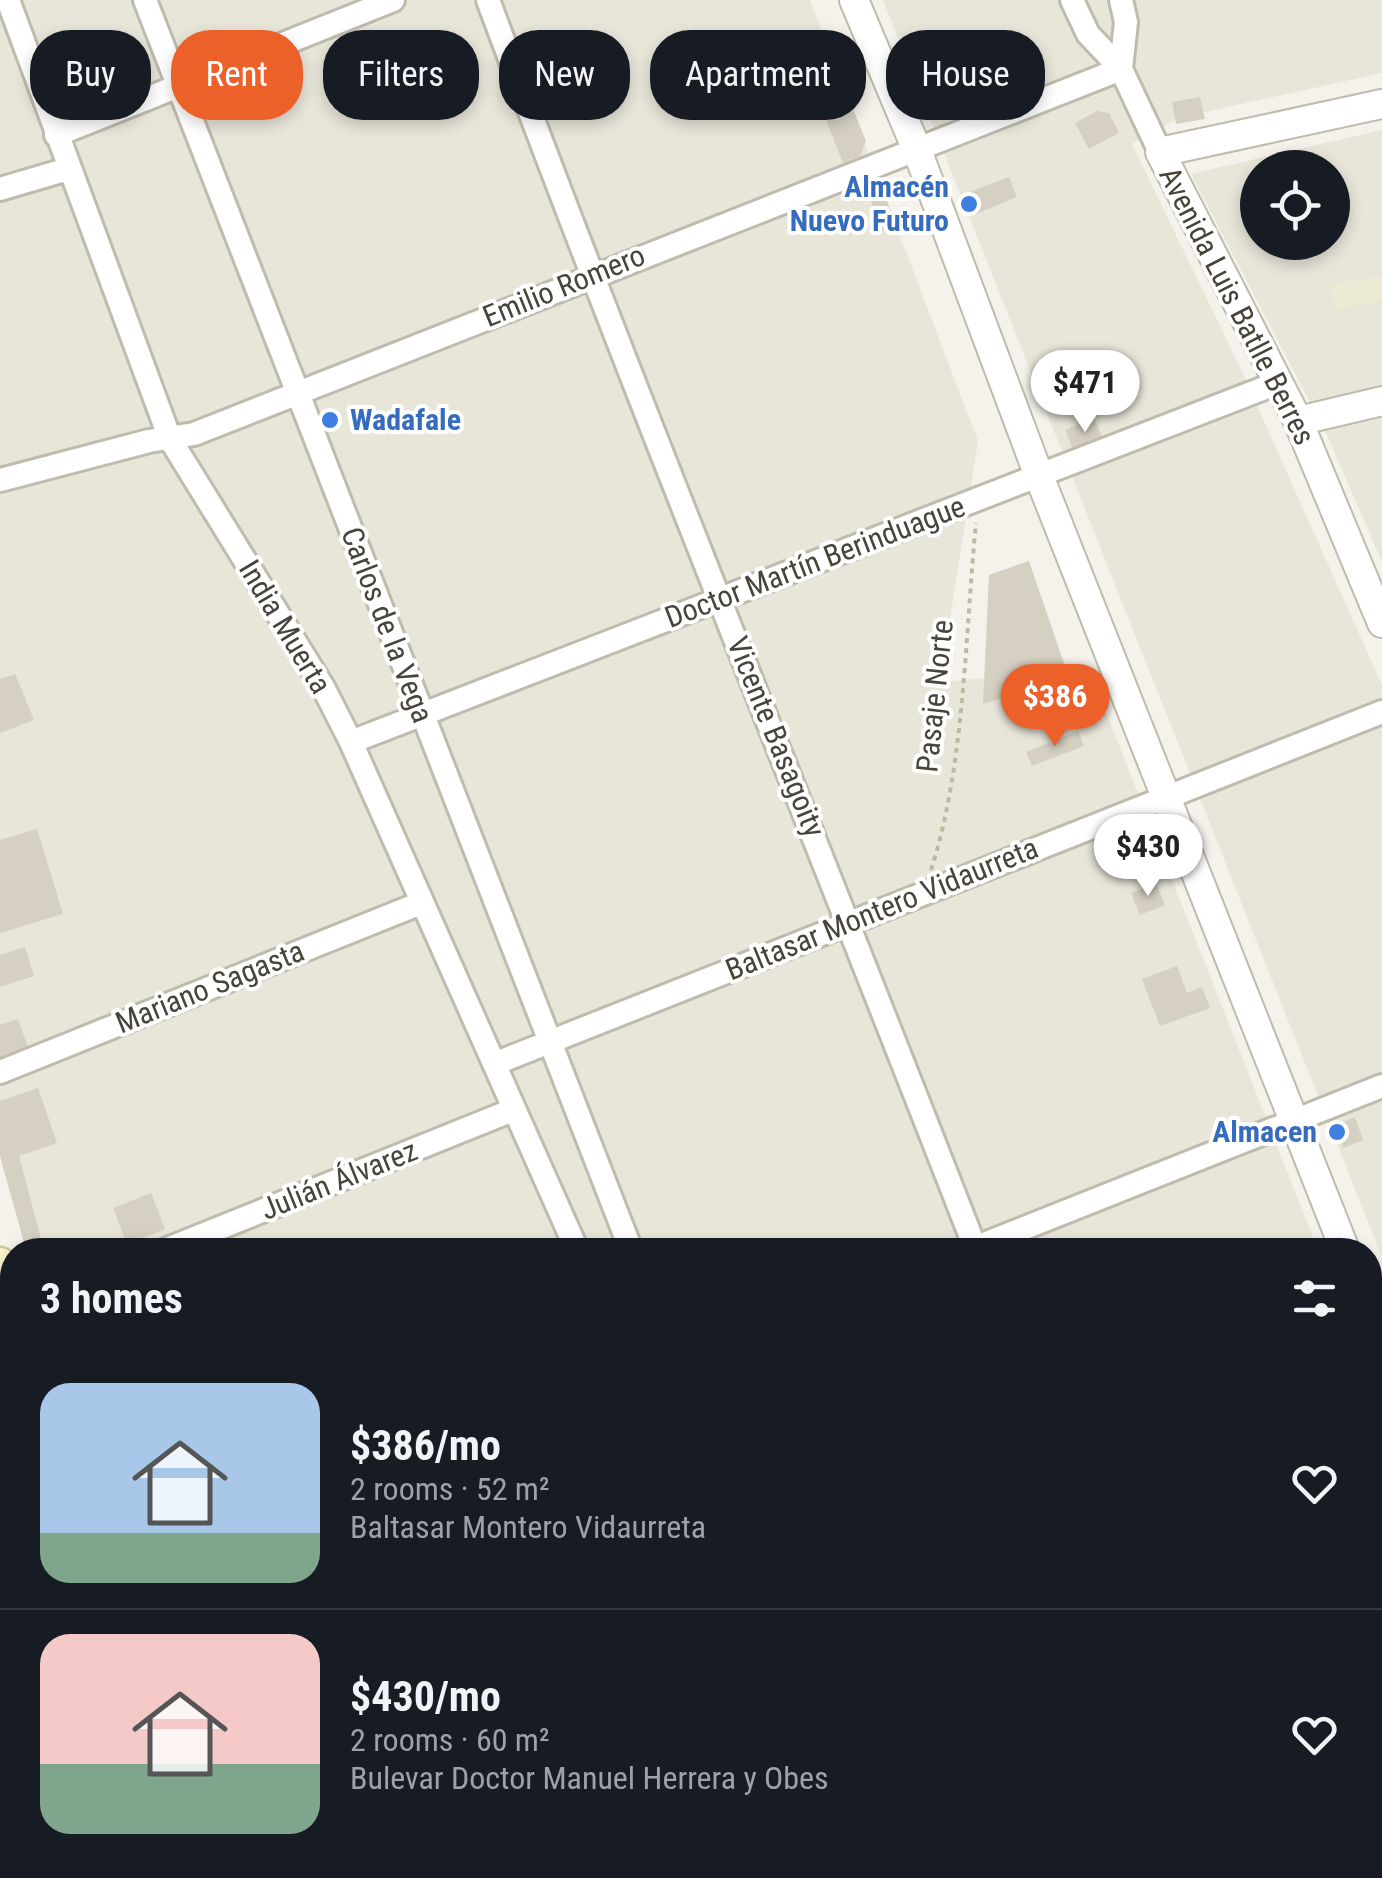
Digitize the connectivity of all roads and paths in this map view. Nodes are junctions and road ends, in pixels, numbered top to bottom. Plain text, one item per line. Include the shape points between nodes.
1 (8, 0) edge
2 (145, 0) edge
3 (393, 0) edge
4 (488, 0) edge
5 (854, 0) edge
6 (1072, 0) edge
7 (1121, 0) edge
8 (303, 36) edge
9 (171, 68) edge
10 (1121, 69) junction
11 (171, 89) edge
12 (1382, 104) edge
13 (191, 120) edge
14 (56, 136) junction
15 (916, 150) junction
16 (1160, 152) junction
17 (68, 169) junction
18 (0, 189) edge
19 (590, 275) junction
20 (1280, 382) junction
21 (297, 394) junction
22 (1382, 401) edge
23 (1298, 421) junction
24 (170, 439) junction
25 (1039, 476) junction
26 (0, 480) edge
27 (978, 499) junction
28 (721, 598) junction
29 (1382, 623) edge
30 (1382, 712) edge
31 (422, 714) junction
32 (351, 742) junction
33 (1168, 796) junction
34 (922, 894) junction
35 (421, 903) junction
36 (850, 922) junction
37 (550, 1041) junction
38 (494, 1064) junction
39 (0, 1072) edge
40 (1382, 1086) edge
41 (514, 1110) junction
42 (1293, 1121) junction
43 (195, 1238) edge
44 (572, 1238) edge
45 (626, 1238) edge
46 (969, 1238) edge
47 (1000, 1238) edge
48 (1340, 1238) edge

1 - 14 street, India Muerta
2 - 9 street, Carlos de la Vega
3 - 8 street
4 - 19 street, Vicente Basagoity
5 - 15 street
6 - 10 street, Avenida Luis Batlle Berres via 1088,34
7 - 10 street
10 - 15 street, Emilio Romero
10 - 16 street, Avenida Luis Batlle Berres
11 - 14 street
12 - 16 street
13 - 21 street, Carlos de la Vega
14 - 17 street, India Muerta
15 - 19 street, Emilio Romero
15 - 25 street
16 - 20 street, Avenida Luis Batlle Berres
17 - 18 street
17 - 24 street, India Muerta
19 - 21 street, Emilio Romero
19 - 28 street, Vicente Basagoity
20 - 23 street, Avenida Luis Batlle Berres
20 - 25 street, Doctor Martín Berinduague
21 - 24 street, Emilio Romero
21 - 31 street, Carlos de la Vega
22 - 23 street
23 - 29 street, Avenida Luis Batlle Berres
24 - 26 street, Emilio Romero
24 - 32 street, India Muerta
25 - 27 street, Doctor Martín Berinduague
25 - 33 street
27 - 28 street, Doctor Martín Berinduague
27 - 34 path, Pasaje Norte via 961,714 946,818
28 - 31 street, Doctor Martín Berinduague
28 - 36 street, Vicente Basagoity
30 - 33 street, Baltasar Montero Vidaurreta
31 - 32 street, Doctor Martín Berinduague
31 - 37 street, Carlos de la Vega
32 - 35 street, India Muerta
33 - 34 street, Baltasar Montero Vidaurreta
33 - 42 street
34 - 36 street, Baltasar Montero Vidaurreta
35 - 38 street, India Muerta
35 - 39 street, Mariano Sagasta
36 - 37 street, Baltasar Montero Vidaurreta
36 - 46 street, Vicente Basagoity
37 - 38 street, Baltasar Montero Vidaurreta
37 - 45 street, Carlos de la Vega
38 - 41 street, India Muerta
40 - 42 street
41 - 43 street, Julián Álvarez
41 - 44 street, India Muerta
42 - 47 street
42 - 48 street

